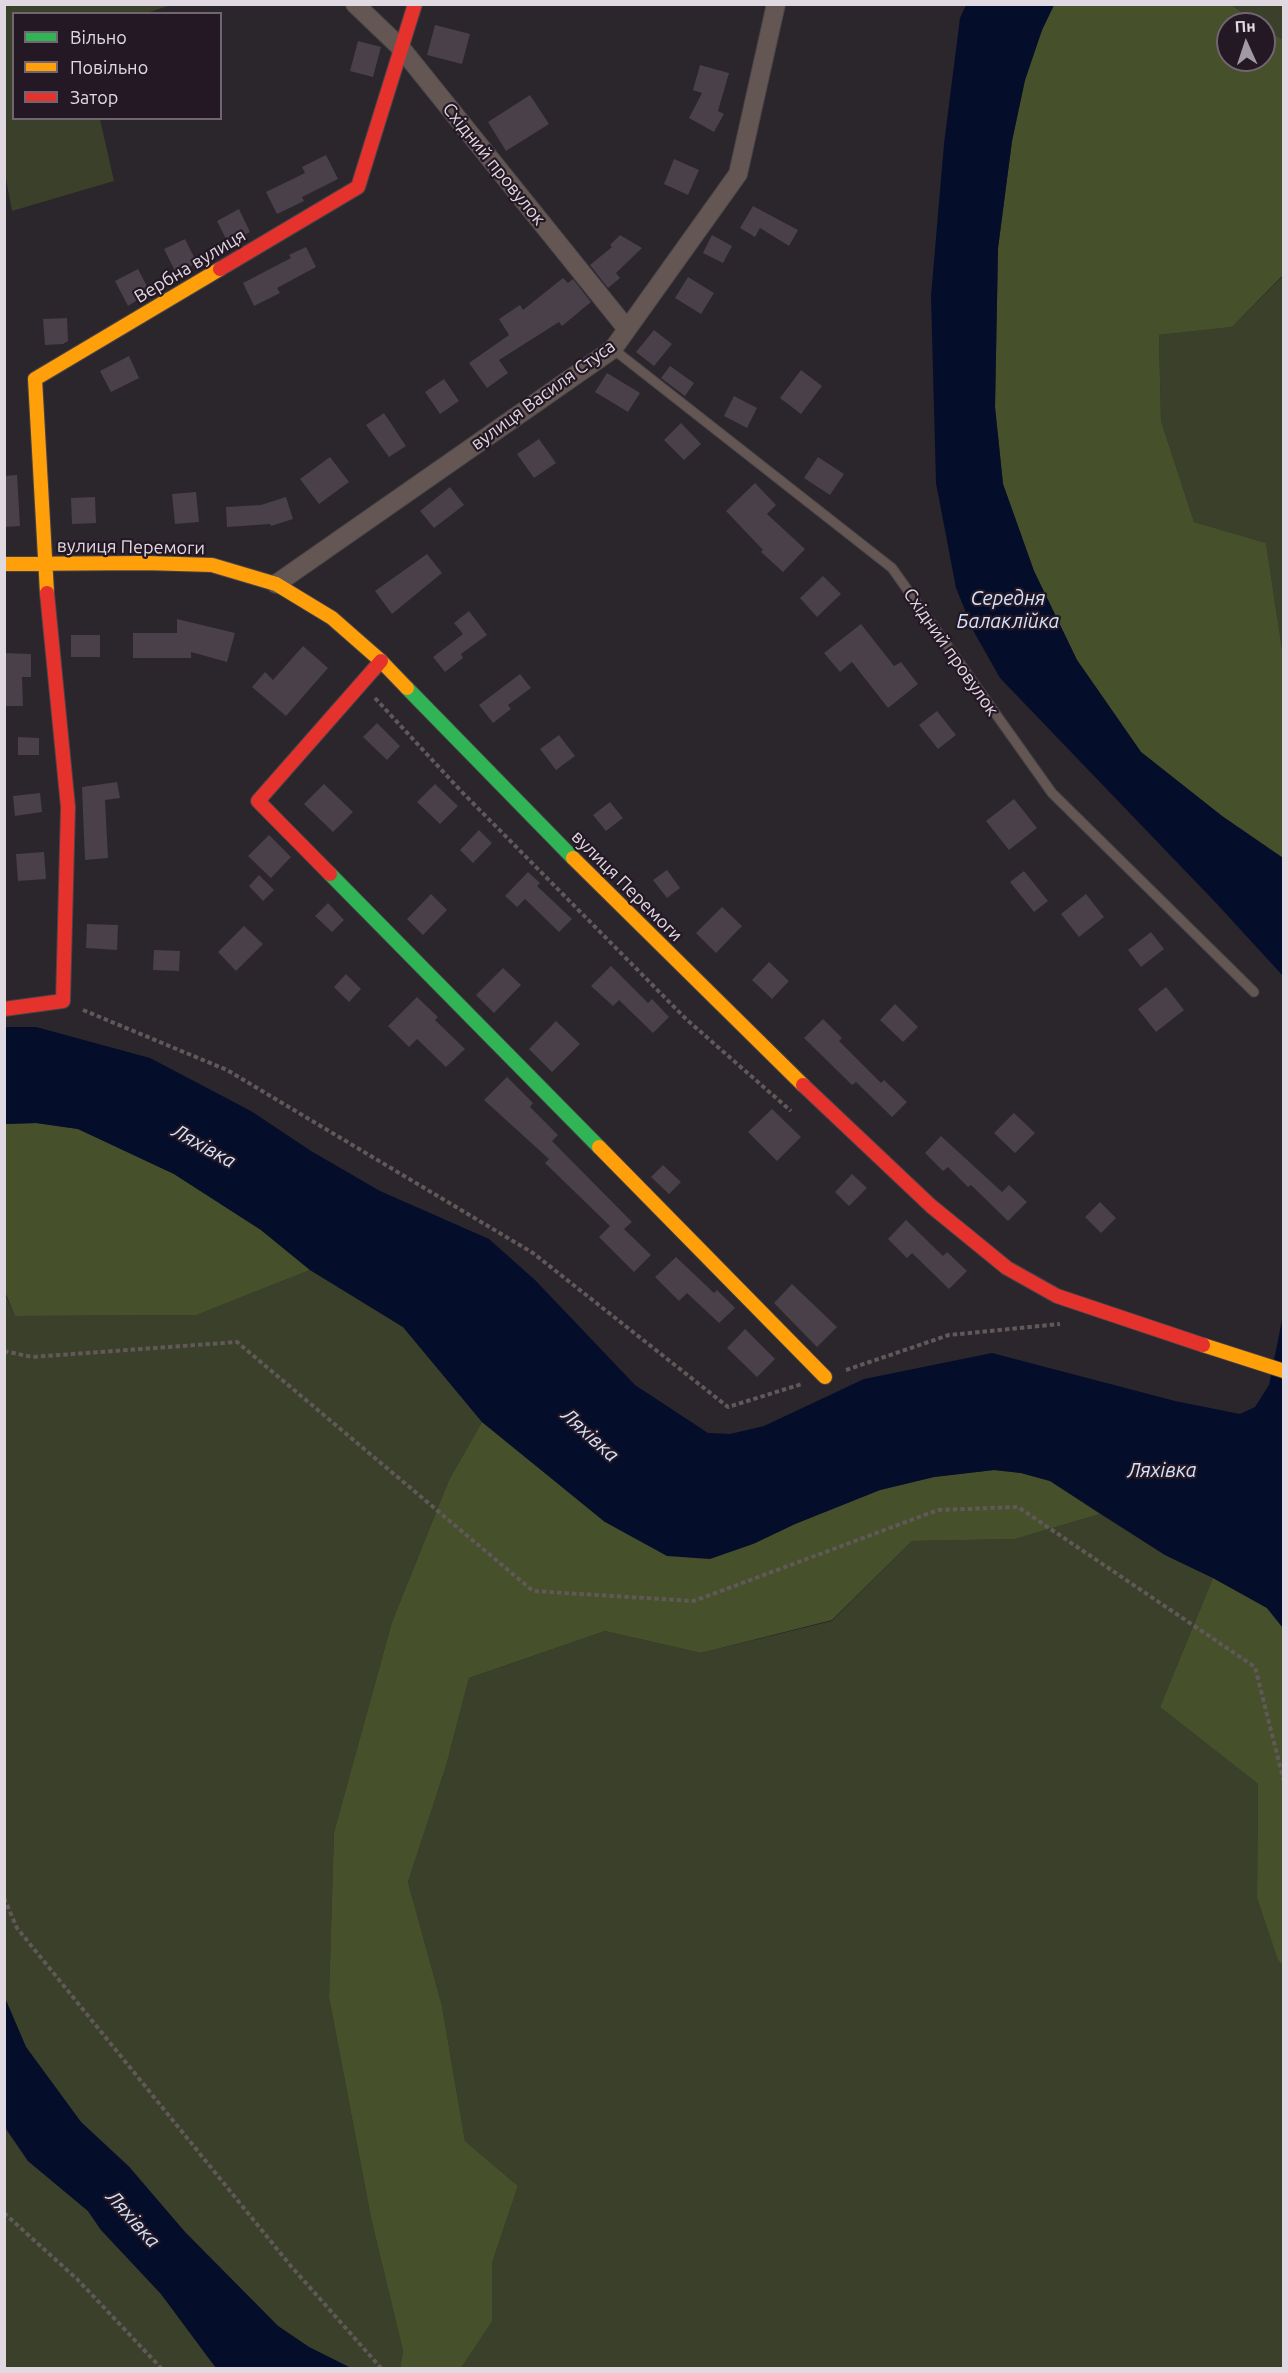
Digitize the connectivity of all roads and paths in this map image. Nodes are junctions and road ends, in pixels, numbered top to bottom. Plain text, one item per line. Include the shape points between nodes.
1 (355, 4) edge
2 (415, 4) edge
3 (776, 4) edge
4 (401, 48) junction
5 (627, 330) junction
6 (613, 349) junction
7 (44, 563) junction
8 (4, 564) edge
9 (276, 584) junction
10 (381, 661) junction
11 (362, 683) junction
12 (1254, 992) dead end
13 (63, 1001) junction
14 (4, 1009) edge
15 (800, 1118) dead end
16 (1067, 1323) dead end
17 (4, 1351) edge
18 (1284, 1371) edge
19 (825, 1377) junction
20 (1284, 1782) edge
21 (4, 1898) edge
22 (4, 2213) edge
23 (161, 2368) edge
24 (381, 2368) edge

1 - 4 street, Східний провулок
2 - 4 street, Вербна вулиця
3 - 5 street, вулиця Василя Стуса via 738,174
4 - 5 street, Східний провулок
4 - 7 street, Вербна вулиця via 358,187 35,379
5 - 6 street, вулиця Василя Стуса
6 - 9 street, вулиця Василя Стуса
6 - 12 lane, Східний провулок via 892,568 1052,793
7 - 8 street, вулиця Перемоги
7 - 9 street, вулиця Перемоги via 212,565
7 - 13 street via 68,807
9 - 10 street, вулиця Перемоги via 332,618
10 - 11 street
10 - 18 street, вулиця Перемоги via 628,914 854,1136 1007,1268 1057,1296
11 - 15 path via 460,790 686,1019
11 - 19 street via 258,801
13 - 14 street
13 - 19 path via 227,1070 532,1253 728,1407
16 - 19 path via 949,1335
17 - 20 path via 32,1358 237,1342 533,1591 694,1601 938,1510 1018,1508 1255,1667
21 - 24 path via 17,1928 290,2265
22 - 23 path via 78,2280

